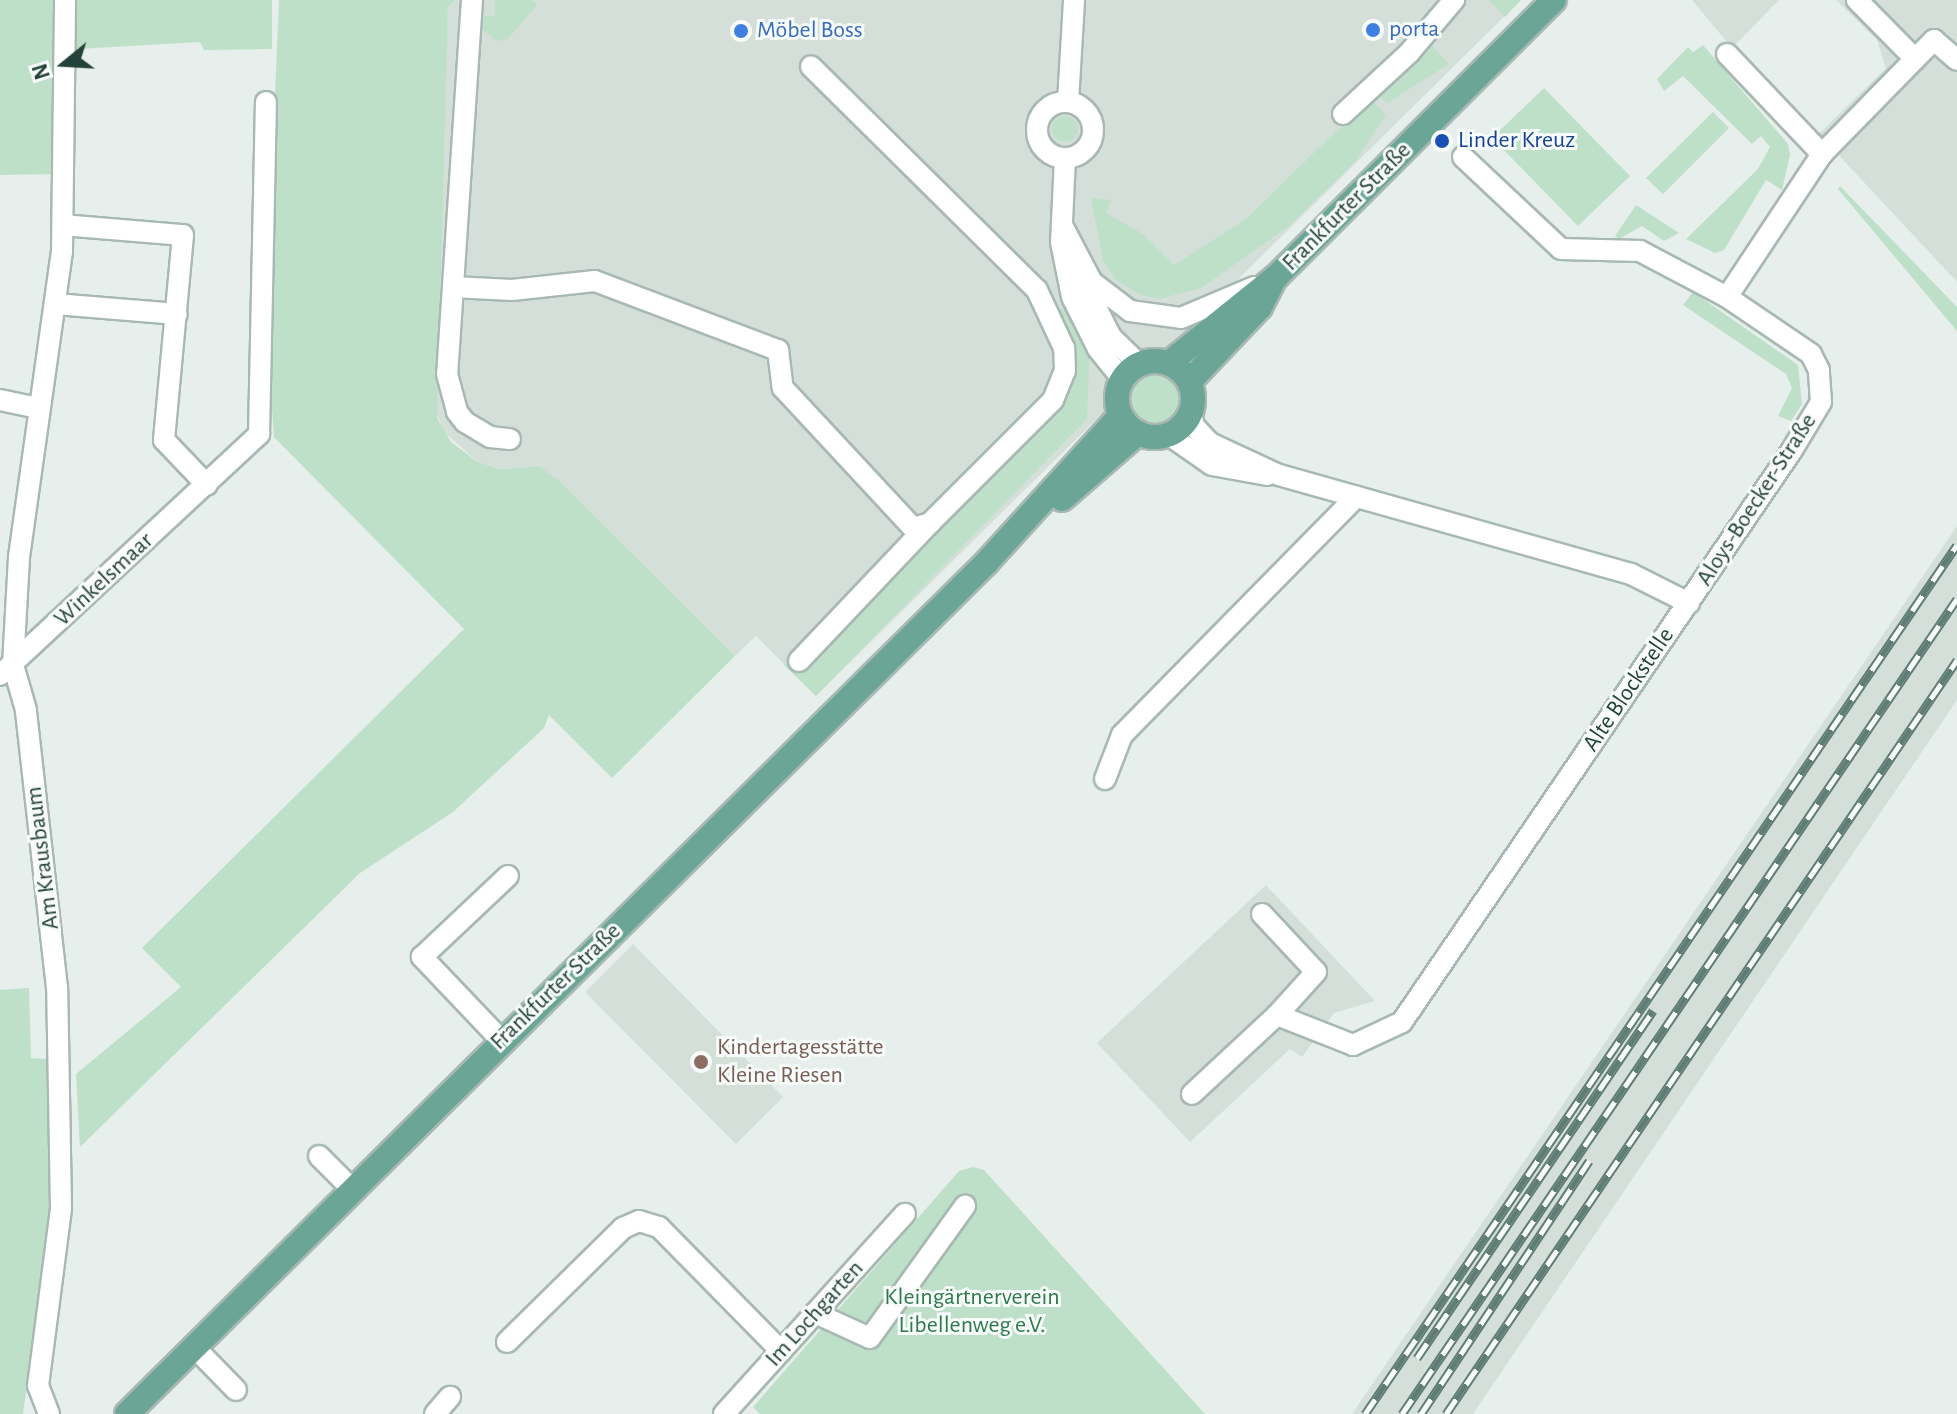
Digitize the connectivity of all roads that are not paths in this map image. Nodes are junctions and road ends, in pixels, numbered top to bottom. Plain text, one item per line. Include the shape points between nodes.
1 (65, 0) edge
2 (472, 0) edge
3 (1074, 0) edge
4 (1454, 0) edge
5 (1554, 0) edge
6 (1857, 0) edge
7 (1727, 54) dead end
8 (1915, 59) junction
9 (1957, 60) edge
10 (811, 66) dead end
11 (266, 102) dead end
12 (1068, 102) junction
13 (1343, 114) dead end
14 (1822, 154) junction
15 (1463, 157) dead end
16 (1065, 158) junction
17 (63, 225) junction
18 (1063, 227) junction
19 (1077, 260) junction
20 (1276, 277) junction
21 (453, 287) junction
22 (1037, 290) junction
23 (1072, 297) junction
24 (1727, 297) junction
25 (56, 304) junction
26 (177, 314) junction
27 (1169, 363) junction
28 (1130, 372) junction
29 (1189, 382) junction
30 (0, 400) edge
31 (39, 408) junction
32 (1191, 413) junction
33 (1120, 416) junction
34 (1138, 433) junction
35 (1169, 435) junction
36 (510, 439) dead end
37 (1279, 475) junction
38 (207, 485) junction
39 (1356, 497) junction
40 (930, 523) junction
41 (987, 562) junction
42 (1689, 603) junction
43 (0, 645) edge
44 (799, 661) dead end
45 (6, 670) edge
46 (1105, 779) dead end
47 (508, 876) dead end
48 (1262, 914) dead end
49 (1277, 1015) junction
50 (501, 1040) junction
51 (1192, 1094) dead end
52 (319, 1156) dead end
53 (352, 1189) junction
54 (965, 1206) dead end
55 (905, 1214) dead end
56 (815, 1313) junction
57 (507, 1342) dead end
58 (194, 1347) junction
59 (781, 1351) junction
60 (236, 1390) dead end
61 (450, 1397) dead end
62 (49, 1414) edge
63 (127, 1414) edge
64 (435, 1414) edge
65 (724, 1414) edge

1 - 17 street, Am Krausbaum
2 - 21 street
3 - 12 street
4 - 13 street via 1409,53
5 - 20 main road, Frankfurter Straße
6 - 8 street
7 - 14 street
8 - 9 street via 1934,40
8 - 14 street
10 - 22 street
11 - 38 street, Winkelsmaar via 259,434
12 - 16 street via 1089,115 1094,132 1081,153
12 - 16 street via 1043,113 1037,131 1043,147
14 - 24 street
15 - 24 street, Aloys-Boecker-Straße via 1561,249 1640,251
16 - 18 street
17 - 25 street, Am Krausbaum
17 - 26 street via 183,235
18 - 19 street
18 - 23 street
19 - 20 street via 1109,299 1155,318 1181,318
19 - 28 street via 1098,316
20 - 27 main road, Frankfurter Straße
20 - 29 main road, Frankfurter Straße via 1260,307
21 - 36 street via 447,374 457,412 490,437
21 - 40 street via 512,290 595,281 778,350 783,388 913,528
22 - 23 street
22 - 40 street via 1064,348 1060,388 1031,425
23 - 28 street via 1098,349
24 - 42 street, Aloys-Boecker-Straße via 1811,354 1819,370 1821,402
25 - 26 street
25 - 31 street, Am Krausbaum
26 - 38 street via 164,440
27 - 28 main road
27 - 29 main road
28 - 33 main road via 1116,397
29 - 32 main road
30 - 31 street
31 - 45 street, Am Krausbaum
32 - 35 main road
32 - 37 street, Alte Blockstelle via 1194,426 1210,443
33 - 34 main road
33 - 41 main road, Frankfurter Straße
34 - 35 main road
34 - 41 main road, Frankfurter Straße
35 - 37 street, Alte Blockstelle via 1212,465
37 - 39 street, Alte Blockstelle
38 - 45 street, Winkelsmaar
39 - 42 street, Alte Blockstelle via 1631,574
39 - 46 street via 1122,735
40 - 44 street
41 - 50 main road, Frankfurter Straße
42 - 49 street, Alte Blockstelle via 1402,1022 1353,1045
43 - 45 street
45 - 62 street, Am Krausbaum via 26,710 57,988 61,1208 38,1386
47 - 50 street via 422,957
48 - 49 street via 1316,972
49 - 51 street
50 - 53 main road, Frankfurter Straße
52 - 53 street
53 - 58 main road, Frankfurter Straße
54 - 56 street via 870,1338
55 - 56 street, Im Lochgarten
56 - 59 street, Im Lochgarten
57 - 59 street via 623,1228 639,1221 659,1227
58 - 60 street
58 - 63 main road, Frankfurter Straße
59 - 65 street, Im Lochgarten
61 - 64 street

